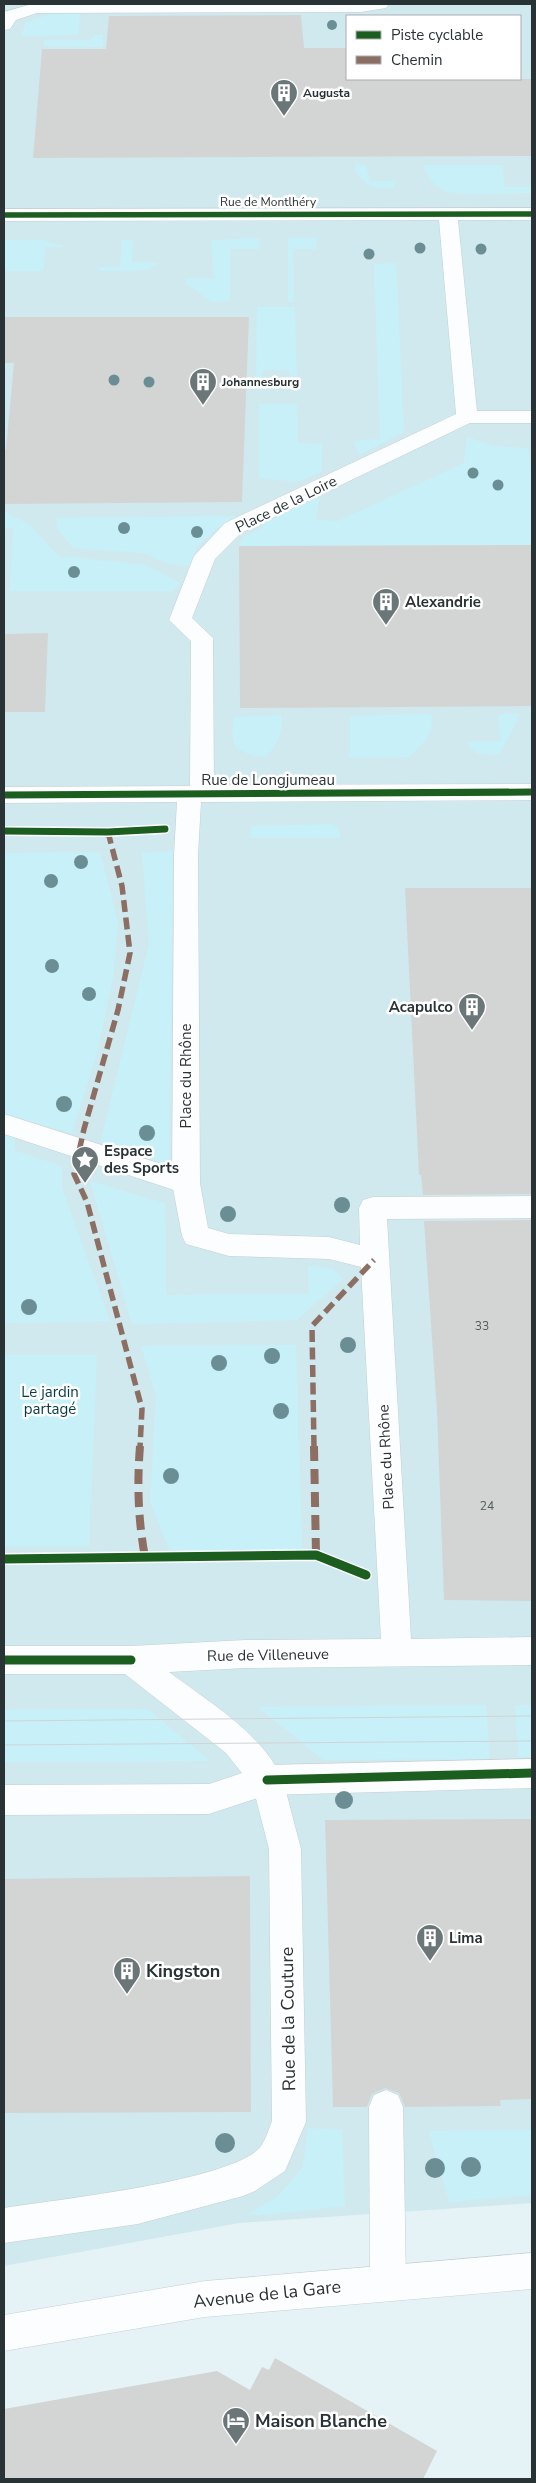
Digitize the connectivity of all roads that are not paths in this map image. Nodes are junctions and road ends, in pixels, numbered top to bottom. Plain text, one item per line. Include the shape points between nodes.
1 (380, 4) edge
2 (4, 25) edge
3 (448, 214) junction
4 (532, 214) edge
5 (4, 215) edge
6 (467, 417) junction
7 (532, 417) edge
8 (532, 792) edge
9 (195, 794) junction
10 (4, 795) edge
11 (4, 1124) edge
12 (186, 1183) junction
13 (532, 1206) edge
14 (374, 1260) junction
15 (532, 1651) edge
16 (397, 1653) junction
17 (4, 1660) edge
18 (131, 1660) junction
19 (532, 1773) edge
20 (266, 1780) junction
21 (4, 1800) edge
22 (386, 2107) dead end
23 (4, 2225) edge
24 (532, 2272) edge
25 (388, 2282) junction
26 (4, 2333) edge

1 - 2 street via 361,7 36,8 9,16
3 - 4 street, Rue de Montlhéry
3 - 5 street, Rue de Montlhéry
3 - 6 street
6 - 7 street, Place de la Loire
6 - 9 street, Place de la Loire via 233,528 205,556 180,620 202,638
8 - 9 street, Rue de Longjumeau
9 - 10 street, Rue de Longjumeau
9 - 12 street, Place du Rhône
11 - 12 street
12 - 14 street, Place du Rhône via 196,1236 229,1245 329,1248
13 - 14 street, Place du Rhône via 373,1208
14 - 16 street, Place du Rhône
15 - 16 street, Rue de Villeneuve
16 - 18 street, Rue de Villeneuve via 245,1654
17 - 18 street, Rue de Villeneuve
18 - 20 street, Rue de la Couture via 237,1743
19 - 20 street
20 - 21 street via 208,1799
20 - 23 street, Rue de la Couture via 285,1849 286,1869 289,2122 273,2159 243,2179 138,2206
22 - 25 street
24 - 25 street, Avenue de la Gare
25 - 26 street, Avenue de la Gare via 205,2299

